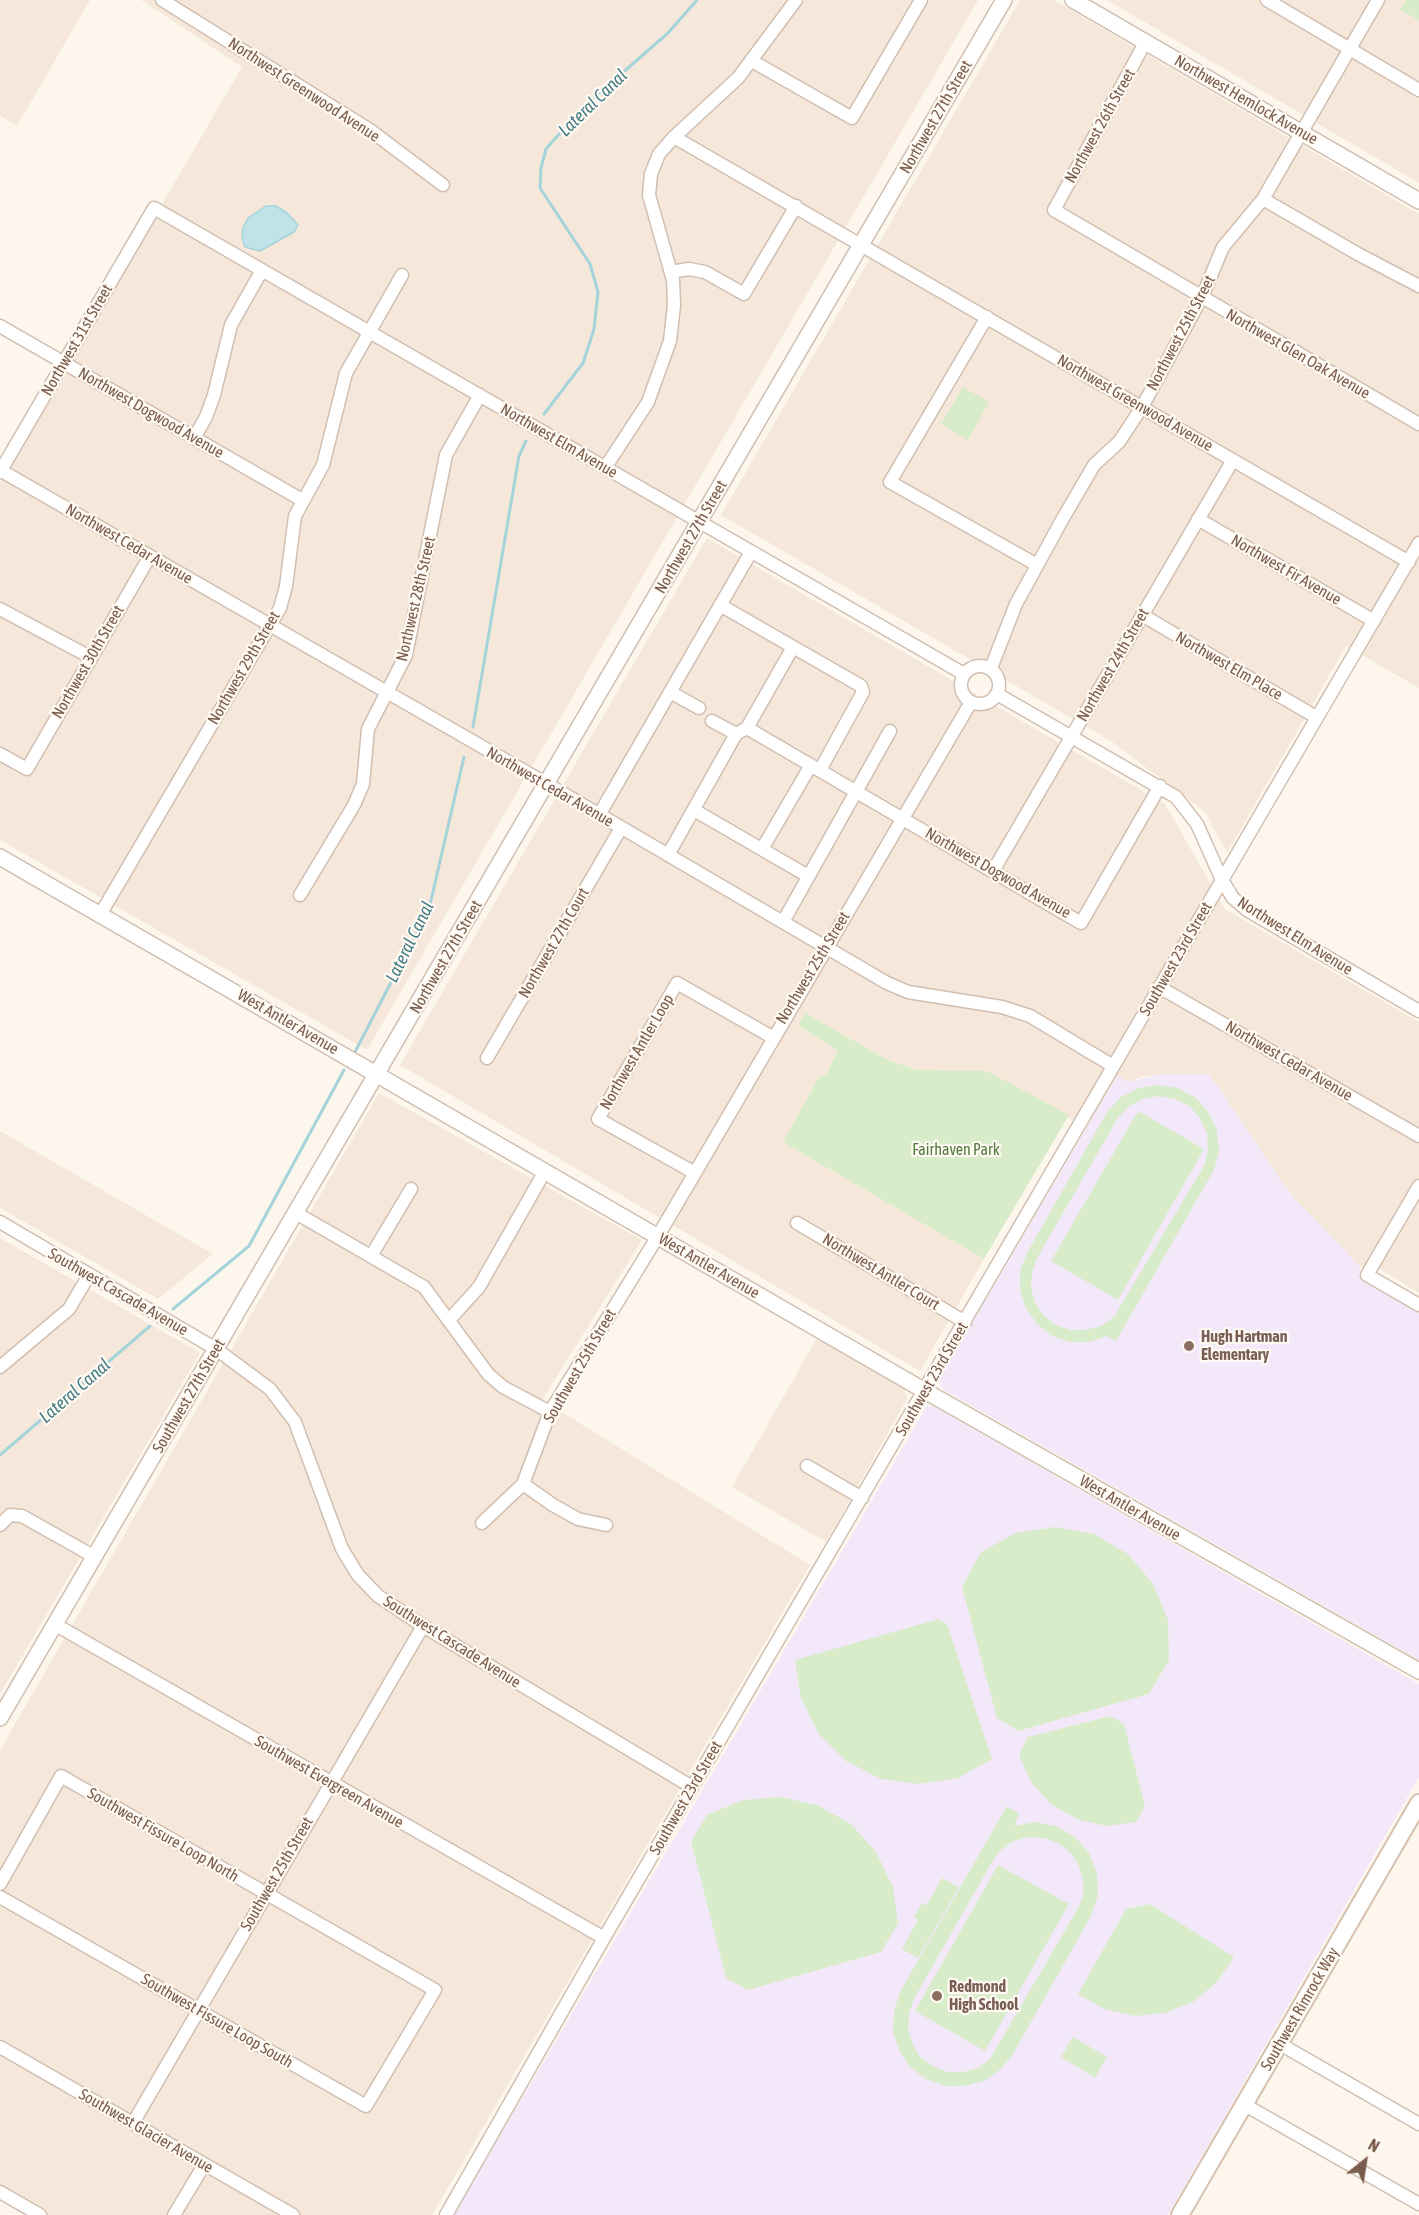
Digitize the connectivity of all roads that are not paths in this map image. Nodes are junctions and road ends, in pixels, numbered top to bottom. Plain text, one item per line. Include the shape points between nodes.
1 (162, 0) edge
2 (796, 0) edge
3 (921, 0) edge
4 (1004, 0) edge
5 (1073, 0) edge
6 (1267, 0) edge
7 (1378, 0) edge
8 (1146, 41) junction
9 (1351, 49) junction
10 (752, 61) junction
11 (1419, 90) edge
12 (1301, 132) junction
13 (674, 137) junction
14 (443, 185) dead end
15 (1263, 199) junction
16 (1419, 201) edge
17 (796, 206) junction
18 (154, 208) joint
19 (1054, 210) joint
20 (861, 245) junction
21 (262, 270) junction
22 (671, 272) junction
23 (402, 275) dead end
24 (1419, 286) edge
25 (1202, 297) junction
26 (987, 317) junction
27 (0, 326) edge
28 (371, 332) junction
29 (64, 363) junction
30 (480, 395) junction
31 (1142, 407) junction
32 (1419, 424) edge
33 (194, 438) junction
34 (1233, 460) junction
35 (605, 468) junction
36 (0, 471) edge
37 (302, 500) junction
38 (1198, 519) junction
39 (700, 522) junction
40 (1419, 543) edge
41 (751, 552) junction
42 (150, 556) junction
43 (1409, 562) junction
44 (1037, 565) junction
45 (720, 605) junction
46 (0, 609) edge
47 (1142, 615) junction
48 (1374, 621) junction
49 (269, 626) junction
50 (793, 647) junction
51 (90, 657) junction
52 (991, 668) junction
53 (964, 674) junction
54 (386, 692) junction
55 (670, 692) junction
56 (997, 694) junction
57 (971, 702) junction
58 (699, 708) dead end
59 (1316, 717) junction
60 (712, 721) dead end
61 (741, 731) junction
62 (890, 731) dead end
63 (1072, 736) junction
64 (0, 754) edge
65 (815, 767) junction
66 (547, 784) junction
67 (1160, 786) junction
68 (856, 791) junction
69 (694, 810) junction
70 (599, 815) junction
71 (903, 818) junction
72 (621, 828) junction
73 (762, 849) junction
74 (668, 855) junction
75 (0, 856) edge
76 (993, 871) junction
77 (808, 876) junction
78 (1222, 880) junction
79 (300, 896) dead end
80 (100, 915) junction
81 (783, 922) junction
82 (826, 946) junction
83 (1160, 987) junction
84 (1419, 1011) edge
85 (772, 1037) junction
86 (487, 1058) dead end
87 (1113, 1066) junction
88 (377, 1074) junction
89 (1419, 1136) edge
90 (545, 1171) junction
91 (695, 1173) junction
92 (1419, 1186) edge
93 (411, 1189) dead end
94 (296, 1213) junction
95 (0, 1222) edge
96 (797, 1223) dead end
97 (658, 1236) junction
98 (371, 1256) junction
99 (89, 1275) junction
100 (1419, 1305) edge
101 (450, 1319) junction
102 (965, 1322) junction
103 (216, 1349) junction
104 (0, 1367) edge
105 (926, 1391) junction
106 (550, 1412) junction
107 (807, 1466) dead end
108 (523, 1484) junction
109 (862, 1498) junction
110 (482, 1523) dead end
111 (606, 1525) dead end
112 (0, 1526) edge
113 (95, 1557) junction
114 (56, 1624) junction
115 (423, 1626) junction
116 (1419, 1671) edge
117 (0, 1717) edge
118 (331, 1783) junction
119 (692, 1787) junction
120 (1419, 1803) edge
121 (0, 1884) edge
122 (266, 1894) junction
123 (0, 1897) edge
124 (604, 1938) junction
125 (197, 2010) junction
126 (406, 2038) joint
127 (1280, 2044) junction
128 (0, 2047) edge
129 (1245, 2105) junction
130 (132, 2123) junction
131 (1419, 2124) edge
132 (204, 2165) junction
133 (0, 2192) edge
134 (1419, 2204) edge
135 (40, 2215) edge
136 (174, 2215) edge
137 (293, 2215) edge
138 (446, 2215) edge
139 (1180, 2215) edge

1 - 14 street, Northwest Greenwood Avenue via 370,130
2 - 10 street
3 - 10 street via 852,118
4 - 20 street, Northwest 27th Street
5 - 8 street, Northwest Hemlock Avenue
6 - 9 street
7 - 9 street, Northwest 25th Street
8 - 12 street, Northwest Hemlock Avenue
8 - 19 street, Northwest 26th Street
9 - 11 street
9 - 12 street, Northwest 25th Street
10 - 13 street
12 - 15 street, Northwest 25th Street
12 - 16 street, Northwest Hemlock Avenue
13 - 17 street, Northwest Greenwood Avenue
13 - 22 street via 659,154 649,195
15 - 24 street
15 - 25 street, Northwest 25th Street via 1223,247
17 - 20 street, Northwest Greenwood Avenue
17 - 22 street via 744,294 705,272
18 - 21 street, Northwest Elm Avenue
18 - 29 street, Northwest 31st Street
19 - 25 street, Northwest Glen Oak Avenue
20 - 26 street, Northwest Greenwood Avenue
20 - 39 street, Northwest 27th Street
21 - 28 street, Northwest Elm Avenue
21 - 33 street via 231,325 214,395
22 - 35 street via 674,305 670,341 660,372 648,402
23 - 28 street, Northwest 29th Street
25 - 31 street, Northwest 25th Street
25 - 32 street, Northwest Glen Oak Avenue
26 - 31 street, Northwest Greenwood Avenue
26 - 44 street via 890,482
27 - 29 street, Northwest Dogwood Avenue
28 - 30 street, Northwest Elm Avenue
28 - 37 street, Northwest 29th Street via 346,373 323,465
29 - 33 street, Northwest Dogwood Avenue
29 - 36 street, Northwest 31st Street
30 - 35 street, Northwest Elm Avenue
30 - 54 street, Northwest 28th Street via 446,455 406,655
31 - 34 street, Northwest Greenwood Avenue
31 - 44 street, Northwest 25th Street via 1119,442 1094,465
33 - 37 street, Northwest Dogwood Avenue
34 - 38 street, Northwest 24th Street
34 - 43 street, Northwest Greenwood Avenue
35 - 39 street, Northwest Elm Avenue
36 - 42 street, Northwest Cedar Avenue
37 - 49 street, Northwest 29th Street via 295,516 286,586 280,608
38 - 47 street, Northwest 24th Street
38 - 48 street, Northwest Fir Avenue
39 - 41 street, Northwest Elm Avenue
39 - 66 street, Northwest 27th Street
40 - 43 street, Southwest 23rd Street
41 - 45 street
41 - 53 street, Northwest Elm Avenue
42 - 49 street, Northwest Cedar Avenue
42 - 51 street, Northwest 30th Street
43 - 48 street, Southwest 23rd Street
44 - 52 street, Northwest 25th Street via 1016,604
45 - 50 street
45 - 55 street
46 - 51 street
47 - 59 street, Northwest Elm Place
47 - 63 street, Northwest 24th Street
48 - 59 street, Southwest 23rd Street
49 - 54 street, Northwest Cedar Avenue
49 - 80 street, Northwest 29th Street
50 - 61 street
50 - 65 street via 861,686 863,692
51 - 64 street, Northwest 30th Street via 27,769
52 - 53 street via 973,667
52 - 56 street via 1000,683
53 - 57 street via 961,687
54 - 66 street, Northwest Cedar Avenue
54 - 79 street, Northwest 28th Street via 368,729 363,784
55 - 58 street
55 - 70 street
56 - 57 street via 983,704
56 - 63 street, Northwest Elm Avenue
57 - 71 street, Northwest 25th Street
59 - 78 street, Southwest 23rd Street
60 - 61 street, Northwest Dogwood Avenue
61 - 65 street, Northwest Dogwood Avenue
61 - 69 street
62 - 68 street
63 - 67 street, Northwest Elm Avenue
63 - 76 street, Northwest 24th Street
65 - 68 street, Northwest Dogwood Avenue
65 - 73 street
66 - 70 street, Northwest Cedar Avenue
66 - 88 street, Northwest 27th Street
67 - 76 street, Northwest Dogwood Avenue via 1081,922
67 - 78 street, Northwest Elm Avenue via 1189,809
68 - 71 street, Northwest Dogwood Avenue
68 - 77 street
69 - 73 street
69 - 74 street
70 - 72 street, Northwest Cedar Avenue
71 - 76 street, Northwest Dogwood Avenue
71 - 82 street, Northwest 25th Street
72 - 74 street, Northwest Cedar Avenue
72 - 86 street, Northwest 27th Court
73 - 77 street
74 - 81 street, Northwest Cedar Avenue
75 - 80 street, West Antler Avenue
77 - 81 street
78 - 83 street, Southwest 23rd Street
78 - 84 street, Northwest Elm Avenue via 1233,898 1247,910
80 - 88 street, West Antler Avenue
81 - 82 street, Northwest Cedar Avenue
82 - 85 street, Northwest 25th Street
82 - 87 street, Northwest Cedar Avenue via 908,992 1002,1007 1030,1016
83 - 87 street, Southwest 23rd Street
83 - 89 street, Northwest Cedar Avenue
85 - 91 street, Northwest 25th Street
85 - 91 street, Northwest Antler Loop via 677,983 598,1119
87 - 102 street, Southwest 23rd Street
88 - 90 street, West Antler Avenue
88 - 94 street, Southwest 27th Street
90 - 97 street, West Antler Avenue
90 - 101 street via 479,1287
91 - 97 street, Northwest 25th Street
92 - 100 street via 1367,1275
93 - 98 street
94 - 98 street
94 - 103 street, Southwest 27th Street
95 - 99 street, Southwest Cascade Avenue
96 - 102 street, Northwest Antler Court
97 - 105 street, West Antler Avenue
97 - 106 street, Southwest 25th Street
98 - 101 street via 424,1287
99 - 103 street, Southwest Cascade Avenue
99 - 104 street via 69,1309
101 - 106 street via 488,1374 503,1387
102 - 105 street, Southwest 23rd Street
103 - 113 street, Southwest 27th Street
103 - 115 street, Southwest Cascade Avenue via 270,1389 295,1422 342,1549 358,1575 378,1596
105 - 109 street, Southwest 23rd Street
105 - 116 street, West Antler Avenue
106 - 108 street, Southwest 25th Street
107 - 109 street
108 - 110 street, Southwest 25th Street
108 - 111 street via 579,1519
109 - 119 street, Southwest 23rd Street
112 - 113 street via 10,1515 22,1516
113 - 114 street, Southwest 27th Street
114 - 117 street, Southwest 27th Street
114 - 118 street, Southwest Evergreen Avenue
115 - 118 street, Southwest 25th Street
115 - 119 street, Southwest Cascade Avenue
118 - 122 street, Southwest 25th Street
118 - 124 street, Southwest Evergreen Avenue
119 - 124 street, Southwest 23rd Street
120 - 127 main road, Southwest Rimrock Way
121 - 122 street, Southwest Fissure Loop North via 61,1776
122 - 125 street, Southwest 25th Street
122 - 126 street, Southwest Fissure Loop North via 435,1990
123 - 125 street, Southwest Fissure Loop South
124 - 138 street, Southwest 23rd Street
125 - 126 street, Southwest Fissure Loop South via 366,2106
125 - 130 street, Southwest 25th Street
127 - 129 main road, Southwest Rimrock Way
127 - 131 street
128 - 130 street, Southwest Glacier Avenue
129 - 134 street
129 - 139 main road, Southwest Rimrock Way
130 - 132 street, Southwest Glacier Avenue
132 - 136 street
132 - 137 street, Southwest Glacier Avenue
133 - 135 street

